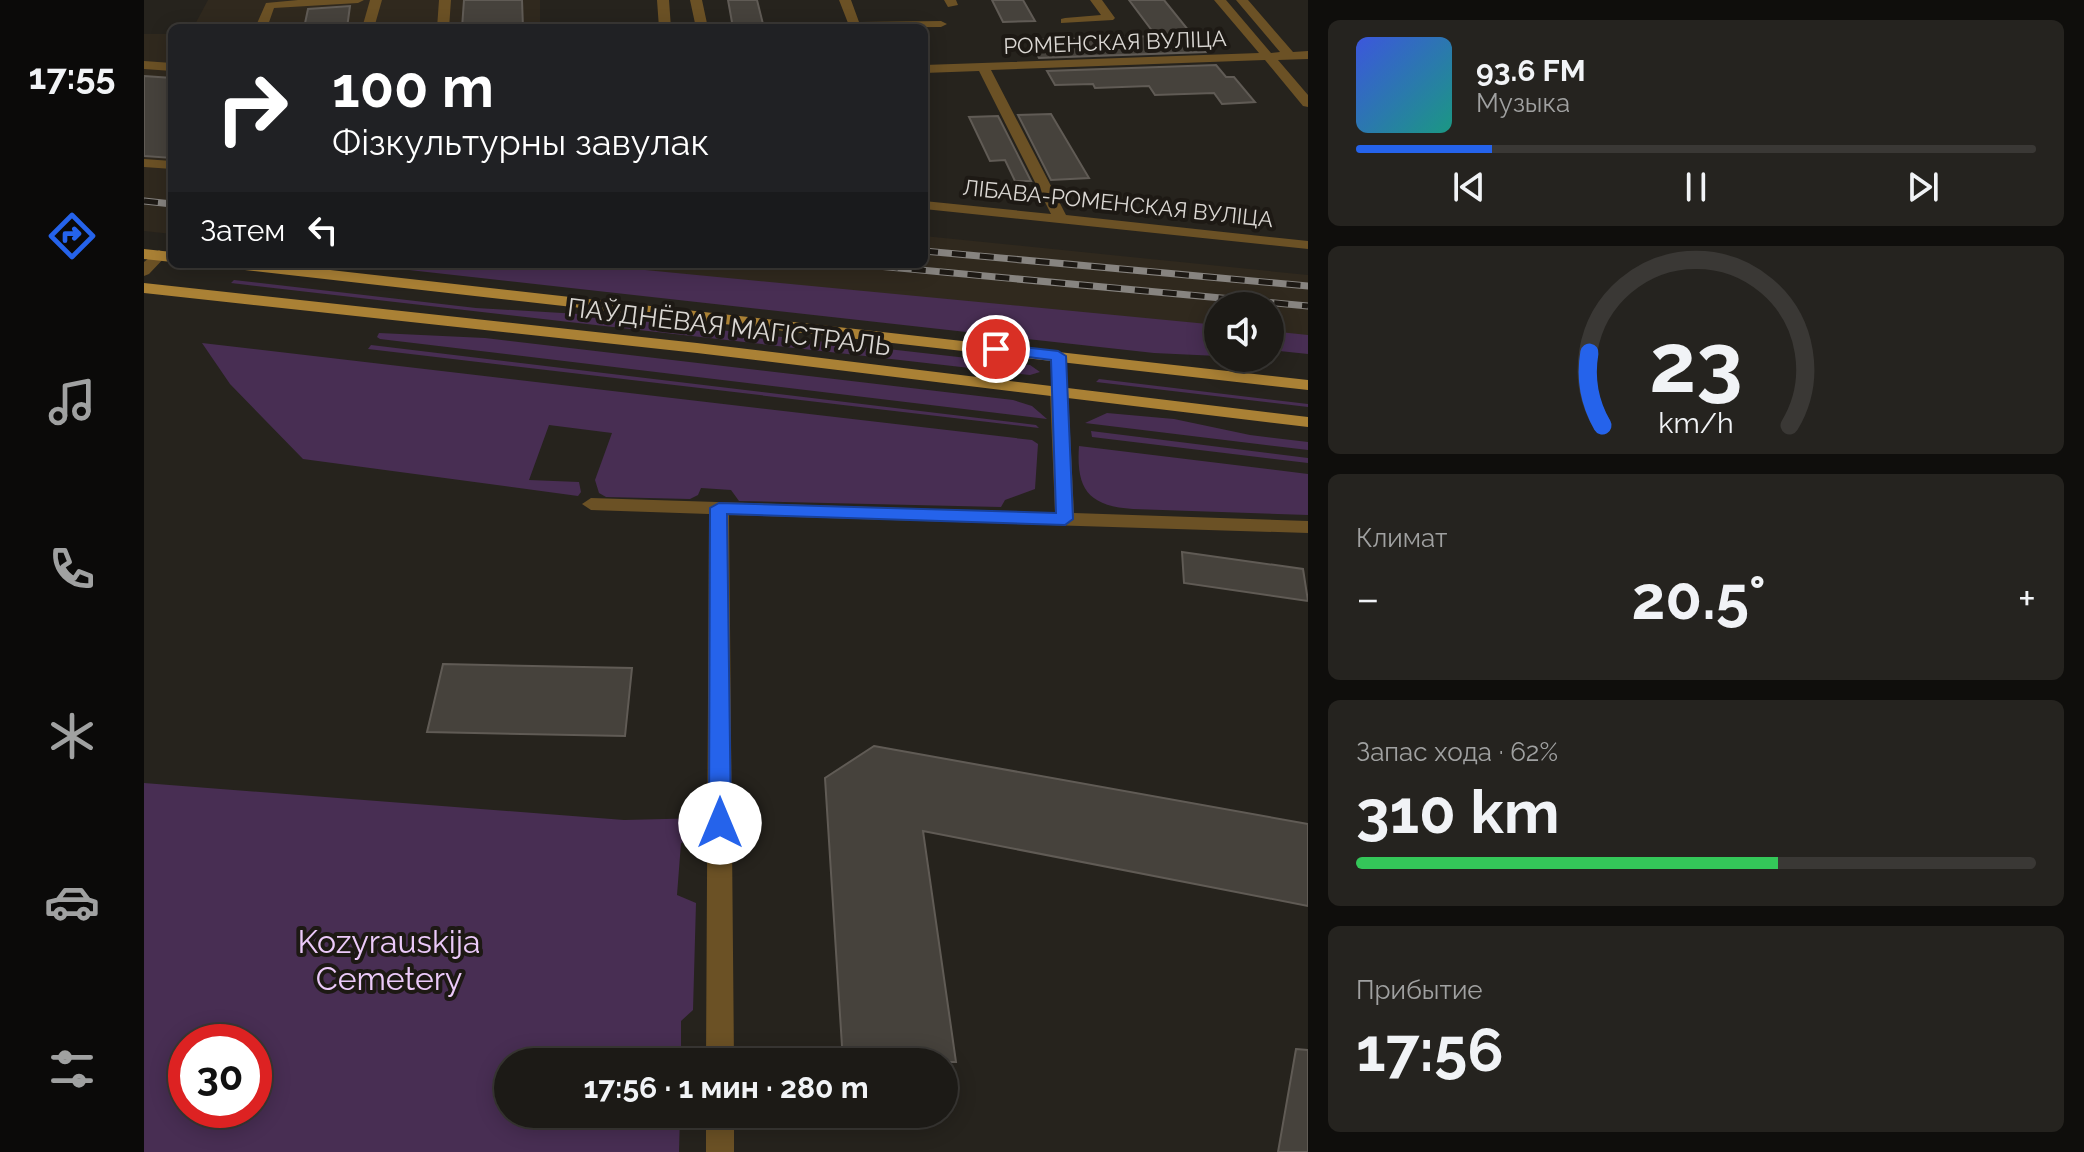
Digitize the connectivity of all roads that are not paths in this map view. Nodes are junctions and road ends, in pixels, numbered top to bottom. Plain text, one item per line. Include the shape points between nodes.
1 (256, 0) edge
2 (358, 0) edge
3 (376, 0) edge
4 (445, 0) edge
5 (663, 0) edge
6 (696, 0) edge
7 (845, 0) edge
8 (1096, 0) edge
9 (1220, 0) edge
10 (1242, 0) edge
11 (270, 5) junction
12 (1065, 21) dead end
13 (263, 24) edge
14 (369, 24) edge
15 (443, 24) edge
16 (665, 24) edge
17 (701, 24) edge
18 (854, 24) edge
19 (928, 24) edge
20 (941, 24) dead end
21 (1308, 55) edge
22 (1267, 56) junction
23 (1290, 56) junction
24 (144, 65) edge
25 (168, 67) edge
26 (983, 67) junction
27 (928, 69) edge
28 (1308, 103) edge
29 (144, 163) edge
30 (168, 165) edge
31 (928, 205) edge
32 (1060, 217) junction
33 (1308, 245) edge
34 (158, 255) edge
35 (272, 268) edge
36 (144, 271) edge
37 (144, 288) edge
38 (1058, 356) junction
39 (1308, 385) edge
40 (1059, 392) junction
41 (1308, 422) edge
42 (591, 504) dead end
43 (719, 508) junction
44 (1065, 519) junction
45 (1308, 527) edge
46 (720, 1048) edge
47 (720, 1128) edge
48 (720, 1152) edge

1 - 11 street
2 - 11 street
3 - 14 street
4 - 15 street
5 - 16 street
6 - 17 street
7 - 18 street
8 - 12 street via 1109,18
9 - 22 street
10 - 23 street
11 - 13 street
19 - 20 street
21 - 23 street, РОМЕНСКАЯ ВУЛІЦА
22 - 23 street, РОМЕНСКАЯ ВУЛІЦА
22 - 26 street, РОМЕНСКАЯ ВУЛІЦА
22 - 28 street
24 - 25 street
26 - 27 street, РОМЕНСКАЯ ВУЛІЦА
26 - 32 street
29 - 30 street
31 - 32 street, ЛІБАВА-РОМЕНСКАЯ ВУЛІЦА
32 - 33 street, ЛІБАВА-РОМЕНСКАЯ ВУЛІЦА
34 - 36 street
35 - 38 main road, ПАЎДНЁВАЯ МАГІСТРАЛЬ
37 - 40 main road, ПАЎДНЁВАЯ МАГІСТРАЛЬ
38 - 39 main road, ПАЎДНЁВАЯ МАГІСТРАЛЬ
38 - 40 main road
40 - 41 main road, ПАЎДНЁВАЯ МАГІСТРАЛЬ
40 - 44 street
42 - 43 street
43 - 44 street
43 - 46 street
44 - 45 street
47 - 48 street

